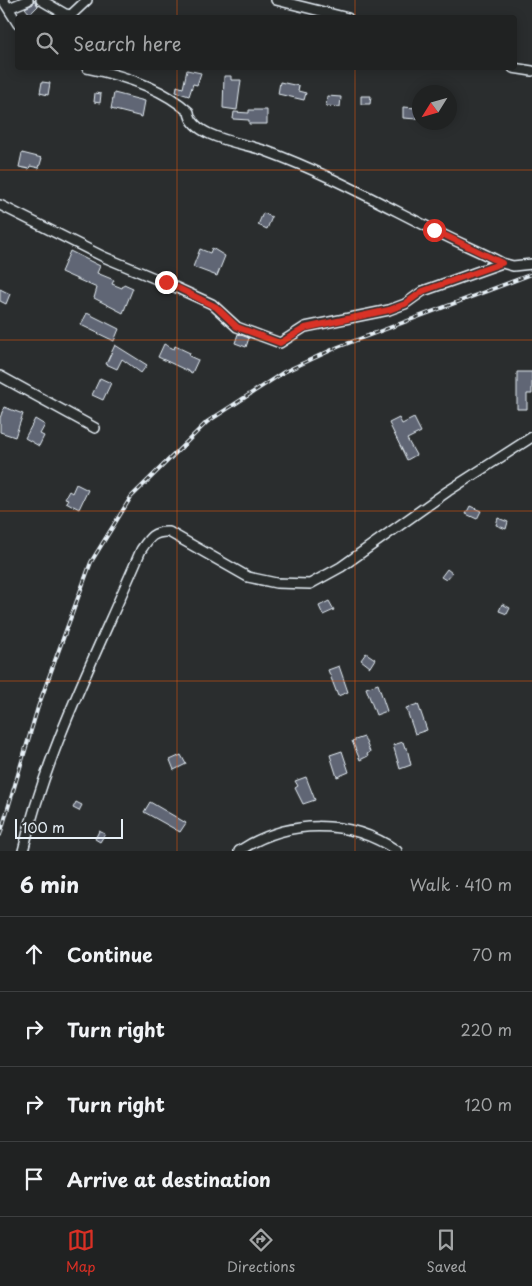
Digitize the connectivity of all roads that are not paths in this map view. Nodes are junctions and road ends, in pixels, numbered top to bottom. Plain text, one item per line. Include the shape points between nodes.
1 (28, 0) edge
2 (41, 0) edge
3 (87, 0) edge
4 (276, 0) edge
5 (6, 4) edge
6 (336, 15) edge
7 (15, 19) edge
8 (517, 69) edge
9 (93, 70) edge
10 (532, 71) edge
11 (0, 205) edge
12 (502, 263) junction
13 (532, 264) edge
14 (0, 376) edge
15 (95, 428) dead end
16 (532, 437) edge
17 (23, 851) edge
18 (238, 851) edge
19 (397, 851) edge

1 - 5 street
2 - 3 street via 72,15
4 - 6 street
5 - 7 street
8 - 10 street
9 - 12 street via 153,89 183,107 195,126 212,136 284,157
11 - 12 street via 104,257 212,304 237,327 280,343 305,328 389,310 405,304 423,291
12 - 13 street via 513,266
14 - 15 street
16 - 17 street via 310,584 276,583 248,577 169,532 160,531 151,536 141,550 88,667 42,789
18 - 19 street via 272,833 321,827 366,833

